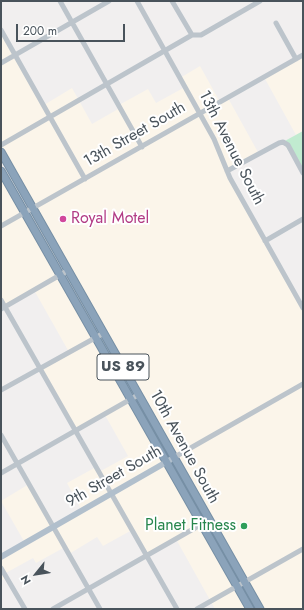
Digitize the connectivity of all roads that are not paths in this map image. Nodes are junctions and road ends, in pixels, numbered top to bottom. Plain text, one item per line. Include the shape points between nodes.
1 (60, 1) edge
2 (109, 1) edge
3 (136, 1) edge
4 (172, 1) edge
5 (260, 1) edge
6 (72, 22) junction
7 (276, 23) dead end
8 (1, 30) edge
9 (192, 35) junction
10 (165, 51) junction
11 (15, 55) junction
12 (303, 55) edge
13 (296, 59) junction
14 (1, 63) edge
15 (108, 84) junction
16 (200, 114) junction
17 (50, 116) junction
18 (1, 145) edge
19 (142, 146) junction
20 (1, 152) edge
21 (1, 171) edge
22 (227, 171) junction
23 (303, 173) edge
24 (85, 179) junction
25 (33, 209) junction
26 (25, 213) junction
27 (303, 219) edge
28 (1, 226) edge
29 (265, 241) junction
30 (67, 270) junction
31 (60, 275) junction
32 (1, 300) edge
33 (3, 307) edge
34 (303, 308) edge
35 (104, 333) junction
36 (95, 338) junction
37 (40, 368) junction
38 (303, 384) edge
39 (1, 390) edge
40 (138, 395) junction
41 (130, 399) junction
42 (75, 431) junction
43 (1, 435) edge
44 (170, 460) junction
45 (17, 463) junction
46 (1, 473) edge
47 (111, 494) junction
48 (209, 520) junction
49 (202, 523) junction
50 (54, 527) junction
51 (303, 549) edge
52 (146, 555) junction
53 (1, 557) edge
54 (1, 568) edge
55 (245, 582) junction
56 (237, 586) junction
57 (88, 589) junction
58 (25, 609) edge
59 (53, 609) edge
60 (100, 609) edge
61 (177, 609) edge
62 (198, 609) edge
63 (250, 609) edge
64 (260, 609) edge

1 - 6 street
2 - 6 street
3 - 10 street, 13th Avenue South
4 - 9 street
5 - 9 street via 201,35
6 - 11 street
6 - 15 street
7 - 13 street
8 - 11 street
9 - 10 street
10 - 15 street
10 - 16 street, 13th Avenue South
11 - 14 street
11 - 17 street
12 - 13 street, 13th Street South
13 - 16 street, 13th Street South
15 - 17 street
15 - 19 street
16 - 19 street, 13th Street South
16 - 22 street, 13th Avenue South
17 - 18 street
17 - 24 street
19 - 24 street, 13th Street South
20 - 25 highway, 10th Avenue South / US 89
21 - 26 highway, 10th Avenue South / US 89
22 - 23 street via 284,142
22 - 29 street, 13th Avenue South
24 - 25 street, 13th Street South
25 - 26 street, 13th Street South
25 - 30 highway, 10th Avenue South / US 89
26 - 28 street, 13th Street South
26 - 31 highway, 10th Avenue South / US 89
27 - 29 street
29 - 34 street, 13th Avenue South
30 - 31 street
30 - 35 highway, 10th Avenue South / US 89
31 - 33 street
31 - 36 highway, 10th Avenue South / US 89
32 - 33 street
33 - 37 street
35 - 36 street
35 - 40 highway, 10th Avenue South / US 89
36 - 37 street
36 - 41 highway, 10th Avenue South / US 89
37 - 39 street
37 - 42 street
38 - 44 street, 9th Street South
40 - 41 street
40 - 44 highway, 10th Avenue South / US 89
41 - 42 street
41 - 44 highway, 10th Avenue South / US 89
42 - 45 street
42 - 47 street
43 - 45 street
44 - 47 main road, 9th Street South
44 - 48 highway, 10th Avenue South / US 89
44 - 49 highway, 10th Avenue South / US 89
45 - 46 street
45 - 50 street
47 - 50 main road, 9th Street South
47 - 52 street
48 - 49 street
48 - 55 highway, 10th Avenue South / US 89
49 - 52 street
49 - 56 highway, 10th Avenue South / US 89
50 - 53 main road, 9th Street South
50 - 57 street
51 - 55 street
52 - 57 street
52 - 61 street
54 - 58 street
55 - 56 street
55 - 64 highway, 10th Avenue South / US 89
56 - 62 street
56 - 63 highway, 10th Avenue South / US 89
57 - 59 street
57 - 60 street

